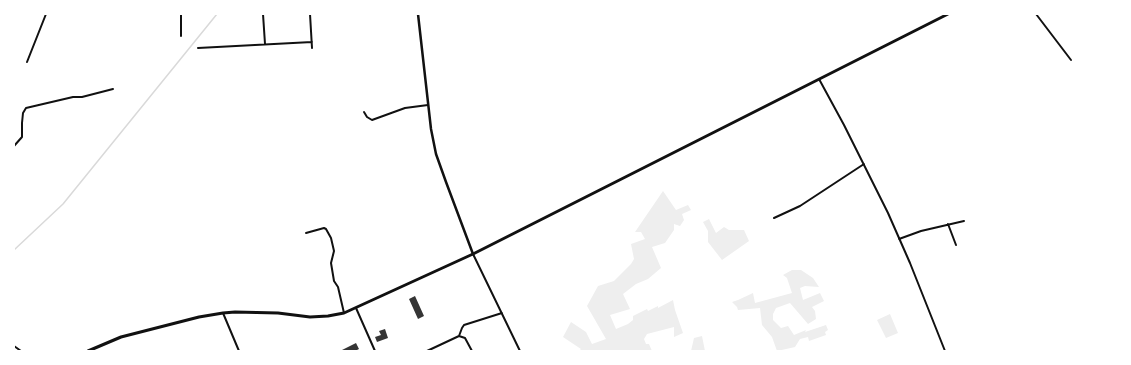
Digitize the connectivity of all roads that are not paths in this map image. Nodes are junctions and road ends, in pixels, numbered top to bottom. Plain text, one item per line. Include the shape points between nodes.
1 (46, 14) edge
2 (180, 14) edge
3 (263, 14) edge
4 (310, 14) edge
5 (418, 14) edge
6 (948, 14) edge
7 (1036, 14) edge
8 (943, 15) edge
9 (181, 36) dead end
10 (312, 42) junction
11 (265, 44) junction
12 (198, 48) dead end
13 (312, 48) dead end
14 (1071, 60) dead end
15 (27, 62) dead end
16 (819, 79) junction
17 (114, 89) dead end
18 (428, 105) junction
19 (364, 112) dead end
20 (14, 146) edge
21 (864, 164) junction
22 (774, 218) dead end
23 (964, 221) dead end
24 (948, 224) junction
25 (306, 233) dead end
26 (899, 239) junction
27 (956, 245) dead end
28 (473, 254) junction
29 (356, 308) junction
30 (223, 313) junction
31 (344, 313) junction
32 (502, 313) junction
33 (459, 336) junction
34 (14, 346) edge
35 (91, 350) edge
36 (21, 351) edge
37 (239, 351) edge
38 (375, 351) edge
39 (427, 351) edge
40 (472, 351) edge
41 (520, 351) edge
42 (945, 351) edge

1 - 15 street
2 - 9 street
3 - 11 street
4 - 10 street
5 - 18 street
6 - 8 main road
7 - 14 street
8 - 16 main road
10 - 11 street
10 - 13 street
11 - 12 street
16 - 21 street
16 - 28 main road
17 - 20 street via 26,108 23,113 22,137
18 - 19 street via 405,108 372,120
18 - 28 street via 436,154
21 - 22 street via 800,206
21 - 26 street
23 - 24 street
24 - 26 street
24 - 27 street
25 - 31 street via 324,228 331,238 334,251 334,281 338,287
26 - 42 street
28 - 29 main road
28 - 32 street
29 - 31 main road
29 - 38 street
30 - 31 main road via 278,313 310,317
30 - 35 main road via 121,337
30 - 37 street
32 - 33 street via 464,325
32 - 41 street
33 - 39 street
33 - 40 street via 465,338
34 - 36 street

